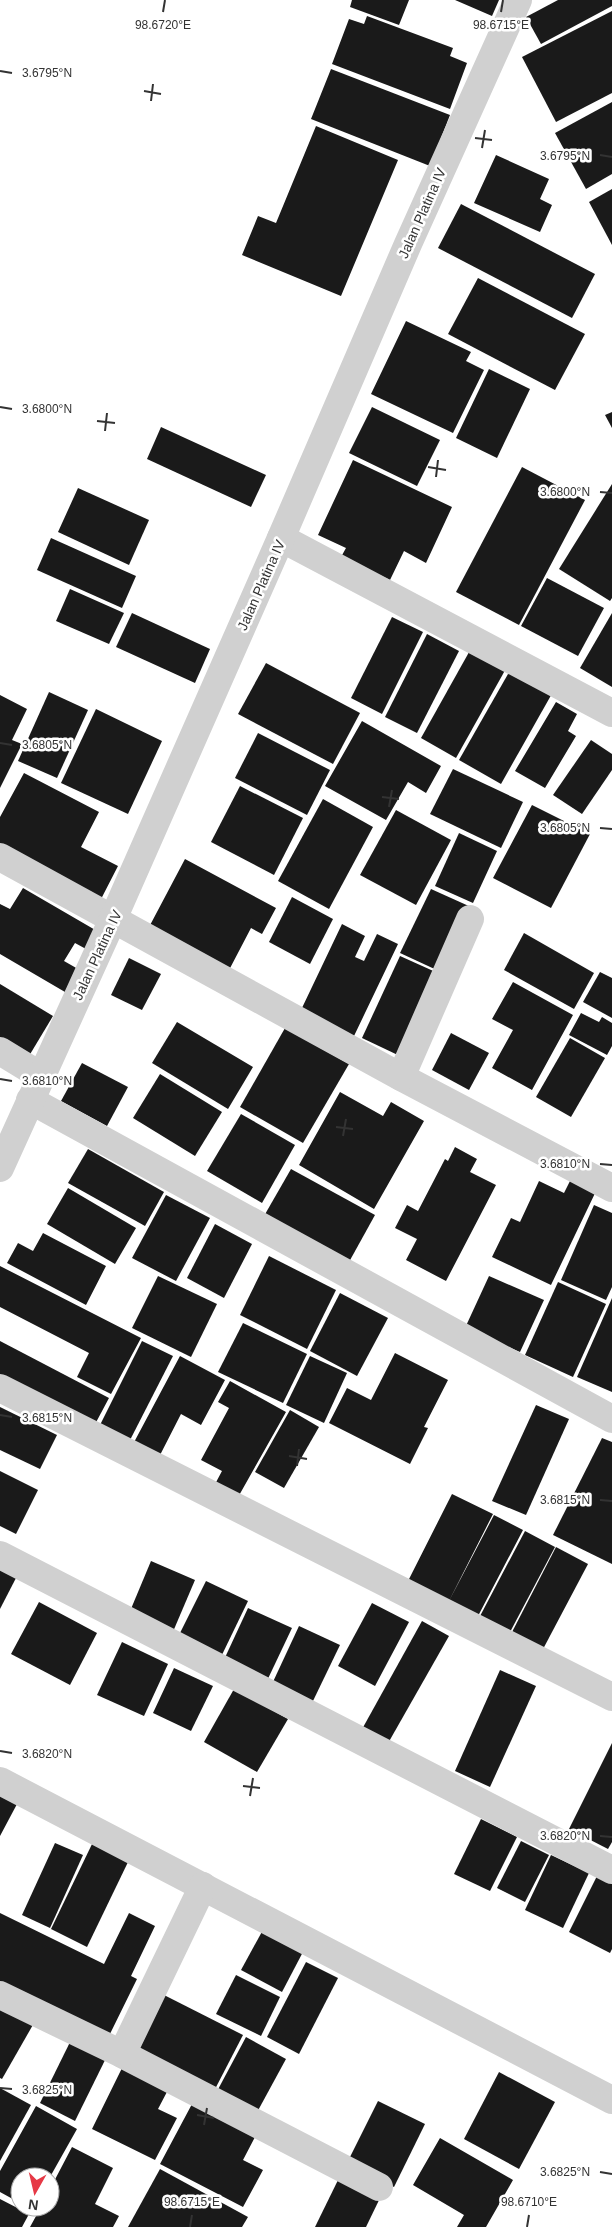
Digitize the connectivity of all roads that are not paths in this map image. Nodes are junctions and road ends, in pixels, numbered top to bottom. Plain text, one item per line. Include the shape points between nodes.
1 (518, 0) edge
2 (281, 538) junction
3 (612, 713) edge
4 (0, 857) edge
5 (113, 919) junction
6 (470, 919) dead end
7 (0, 1051) edge
8 (41, 1076) junction
9 (401, 1077) junction
10 (30, 1100) junction
11 (8, 1127) edge
12 (0, 1168) edge
13 (612, 1188) edge
14 (0, 1388) edge
15 (612, 1420) edge
16 (0, 1555) edge
17 (612, 1697) edge
18 (0, 1781) edge
19 (612, 1870) edge
20 (203, 1886) junction
21 (0, 1995) edge
22 (122, 2054) junction
23 (612, 2100) edge
24 (379, 2186) dead end

1 - 2 street, Jalan Platina IV
2 - 3 street
2 - 5 street, Jalan Platina IV
4 - 5 street
5 - 8 street, Jalan Platina IV
5 - 9 street
6 - 9 street
7 - 8 street
8 - 10 street, Jalan Platina IV
9 - 13 street
10 - 11 street, Jalan Platina IV
10 - 15 street
11 - 12 street, Jalan Platina IV
14 - 17 street
16 - 19 street
18 - 20 street
20 - 22 street
20 - 23 street
21 - 22 street
22 - 24 street

